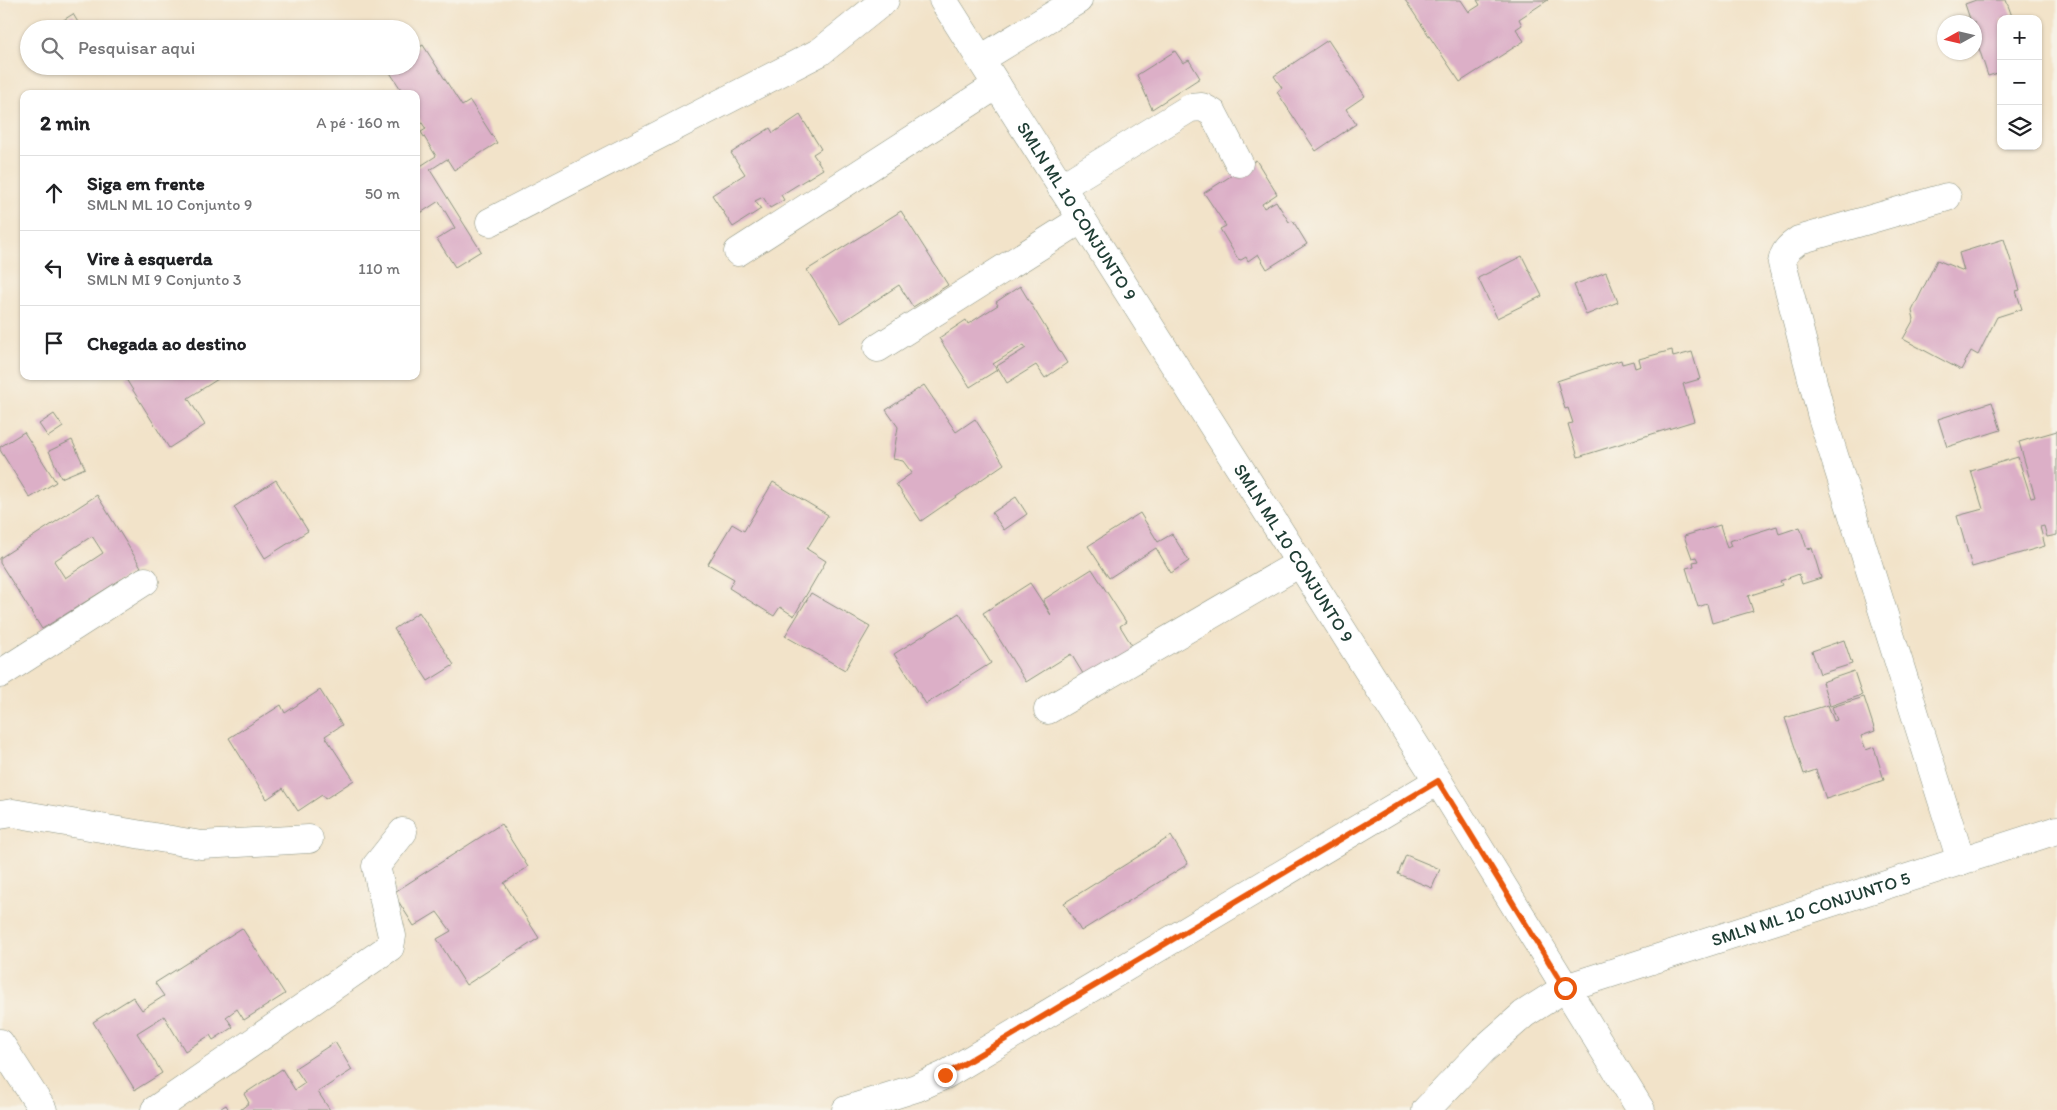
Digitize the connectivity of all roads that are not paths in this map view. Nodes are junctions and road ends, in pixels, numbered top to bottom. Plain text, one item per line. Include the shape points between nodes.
1 (885, 0) edge
2 (943, 0) edge
3 (1078, 0) edge
4 (981, 59) junction
5 (997, 85) junction
6 (1239, 163) dead end
7 (1061, 187) junction
8 (1947, 197) dead end
9 (1082, 219) junction
10 (490, 222) dead end
11 (738, 252) dead end
12 (878, 348) dead end
13 (1300, 563) junction
14 (145, 581) dead end
15 (0, 674) edge
16 (1048, 710) dead end
17 (1438, 781) junction
18 (0, 815) edge
19 (2057, 830) edge
20 (404, 832) dead end
21 (309, 839) dead end
22 (1961, 860) junction
23 (1565, 988) junction
24 (0, 1043) edge
25 (43, 1110) edge
26 (154, 1110) edge
27 (846, 1110) edge
28 (1426, 1110) edge
29 (1640, 1110) edge

1 - 10 street via 820,52
2 - 4 street, SMLN ML 10 CONJUNTO 9
3 - 4 street
4 - 5 street, SMLN ML 10 CONJUNTO 9
5 - 7 street, SMLN ML 10 CONJUNTO 9
5 - 11 street
6 - 7 street via 1212,113 1202,108 1190,108
7 - 9 street, SMLN ML 10 CONJUNTO 9
8 - 22 street via 1799,240 1788,247 1782,264 1822,417
9 - 12 street
9 - 13 street, SMLN ML 10 CONJUNTO 9
13 - 16 street
13 - 17 street, SMLN ML 10 CONJUNTO 9
14 - 15 street
17 - 23 street, SMLN ML 10 CONJUNTO 9
17 - 27 street via 945,1075 916,1088
18 - 21 street via 13,813 202,845
19 - 22 street, SMLN ML 10 CONJUNTO 5
20 - 26 street via 376,866 392,936 390,947
22 - 23 street, SMLN ML 10 CONJUNTO 5
23 - 28 street, SMLN ML 10 CONJUNTO 5 via 1524,1014
23 - 29 street, SMLN ML 10 CONJUNTO 9
24 - 25 street

